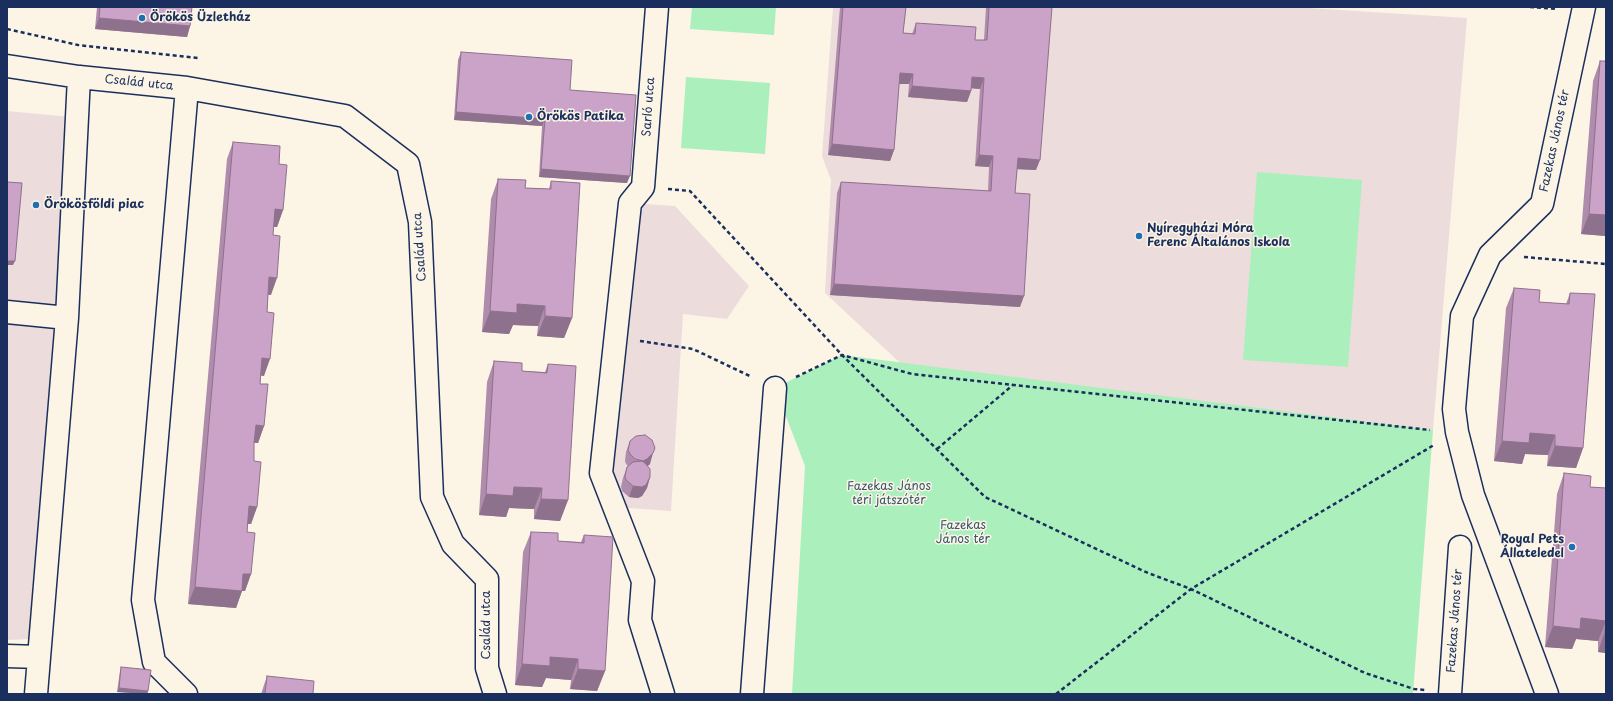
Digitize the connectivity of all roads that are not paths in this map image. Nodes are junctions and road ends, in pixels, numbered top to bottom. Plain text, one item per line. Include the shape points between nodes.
1 (657, 7) edge
2 (1584, 7) edge
3 (12, 65) edge
4 (79, 77) junction
5 (187, 88) junction
6 (7, 312) edge
7 (67, 318) junction
8 (775, 388) road end
9 (1460, 547) dead end
10 (7, 656) edge
11 (39, 657) junction
12 (1450, 693) edge
13 (36, 694) edge
14 (186, 694) edge
15 (495, 694) edge
16 (663, 694) edge
17 (752, 694) edge
18 (1547, 694) edge

1 - 16 street, Sarló utca via 637,195 616,338 601,472 643,580 640,620
2 - 18 street, Fazekas János tér via 1542,204 1490,255 1462,316 1454,409 1457,432 1473,494
3 - 4 street, Család utca
4 - 5 street, Család utca
4 - 7 street
5 - 14 street via 143,600 154,662
5 - 15 street, Család utca via 345,116 408,164 420,222 432,497 453,544 487,579 487,668
6 - 7 street
7 - 11 street
8 - 17 street
9 - 12 street, Fazekas János tér
10 - 11 street
11 - 13 street

